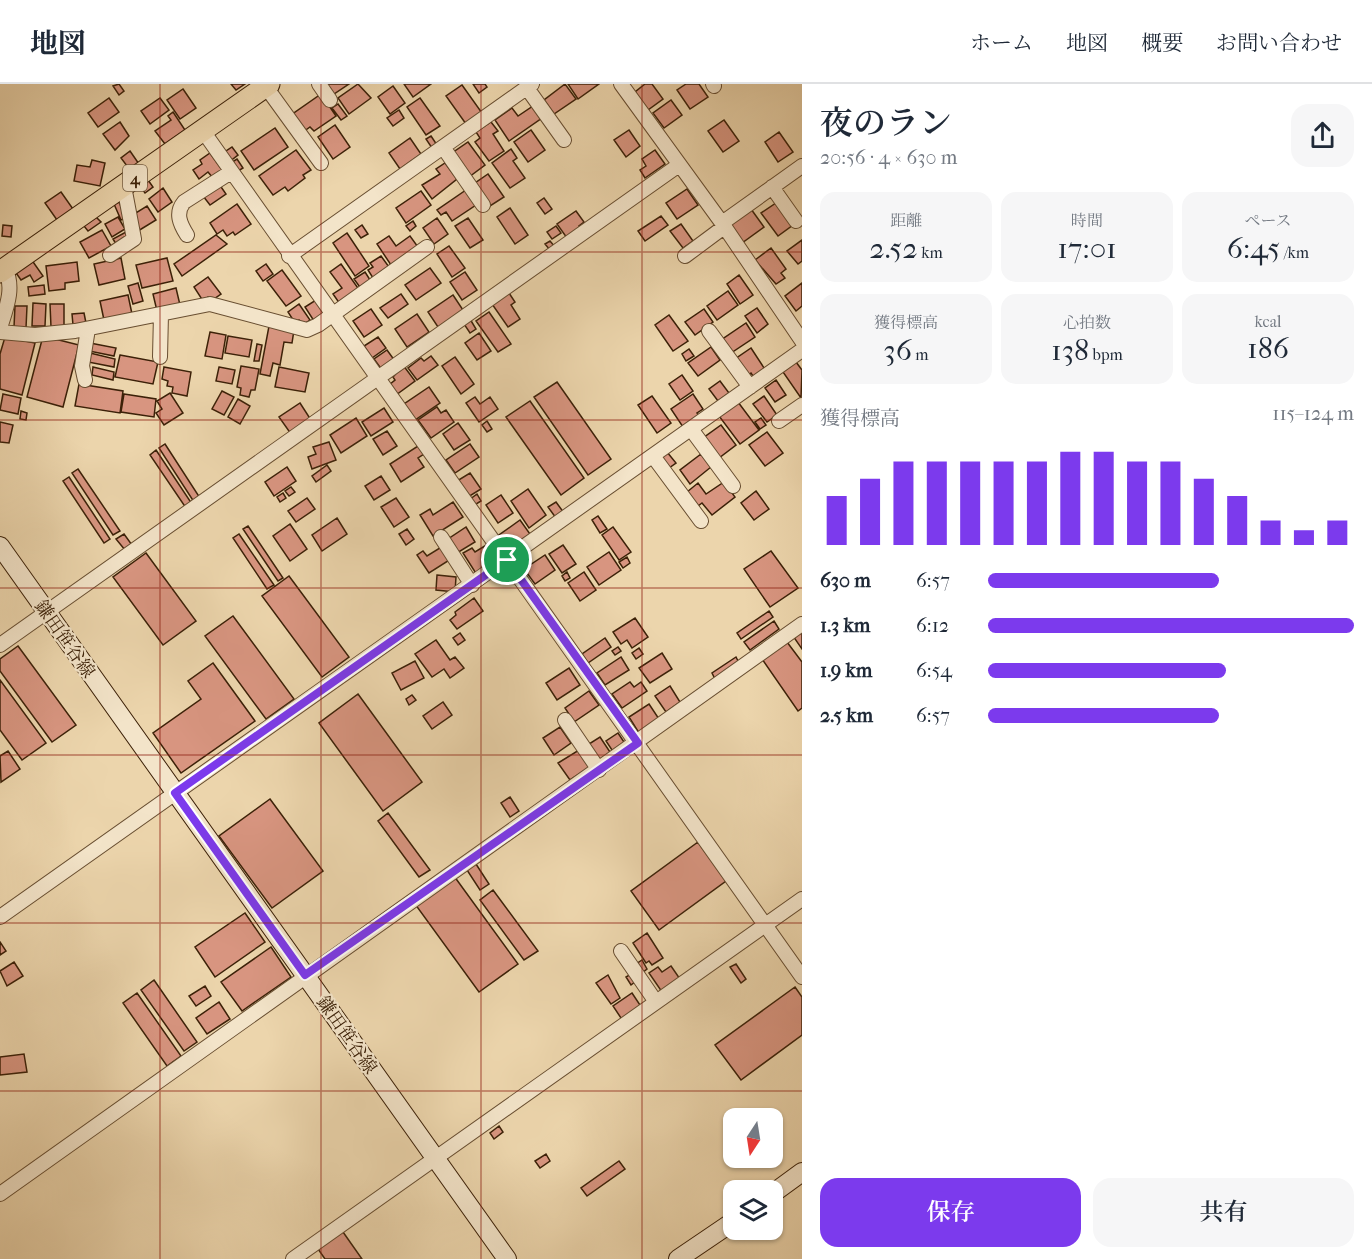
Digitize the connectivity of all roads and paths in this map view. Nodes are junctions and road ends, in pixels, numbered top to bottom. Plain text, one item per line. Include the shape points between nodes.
1 (319, 84) edge
2 (621, 84) edge
3 (263, 86) edge
4 (530, 86) edge
5 (330, 100) dead end
6 (203, 131) junction
7 (564, 140) dead end
8 (443, 147) junction
9 (321, 163) dead end
10 (679, 165) junction
11 (802, 166) edge
12 (231, 172) junction
13 (124, 186) junction
14 (772, 188) junction
15 (483, 205) dead end
16 (796, 221) dead end
17 (723, 225) junction
18 (187, 235) dead end
19 (427, 248) dead end
20 (110, 255) dead end
21 (290, 256) junction
22 (685, 256) dead end
23 (2, 271) edge
24 (161, 314) junction
25 (332, 315) junction
26 (88, 329) junction
27 (0, 330) edge
28 (709, 331) dead end
29 (802, 341) edge
30 (802, 350) edge
31 (160, 357) dead end
32 (377, 378) junction
33 (85, 380) dead end
34 (750, 387) junction
35 (802, 405) edge
36 (779, 421) dead end
37 (691, 429) junction
38 (653, 456) junction
39 (733, 486) dead end
40 (701, 520) dead end
41 (441, 537) dead end
42 (0, 546) edge
43 (507, 560) junction
44 (472, 585) junction
45 (46, 612) junction
46 (802, 624) edge
47 (0, 645) edge
48 (565, 720) dead end
49 (638, 743) junction
50 (599, 770) junction
51 (175, 793) junction
52 (802, 899) edge
53 (0, 918) edge
54 (764, 925) junction
55 (621, 951) dead end
56 (305, 975) junction
57 (802, 978) edge
58 (656, 1002) junction
59 (434, 1159) junction
60 (802, 1172) edge
61 (783, 1186) edge
62 (0, 1193) edge
63 (723, 1228) edge
64 (293, 1259) edge
65 (507, 1259) edge
66 (678, 1259) edge

1 - 5 street
2 - 10 street
3 - 6 main road, 4
3 - 9 street
4 - 7 street
4 - 8 street
6 - 12 street
6 - 13 main road, 4
8 - 15 street
8 - 21 street
10 - 17 street
10 - 32 street
11 - 14 street
12 - 18 street via 184,202 179,219
12 - 21 street
13 - 20 street via 134,239
13 - 23 main road, 4
14 - 16 street
14 - 17 street
17 - 22 street
17 - 29 street
19 - 25 street
21 - 25 street
23 - 27 street via 9,277 8,301
24 - 25 street via 205,304 219,305 304,330
24 - 26 street
24 - 31 street
25 - 32 street
26 - 27 street via 35,335
26 - 33 street via 82,366
28 - 34 street
30 - 34 street
32 - 43 street
32 - 45 street
34 - 37 street
35 - 36 street
37 - 38 street
37 - 39 street
38 - 40 street
38 - 43 street
41 - 44 street
42 - 45 street, 鎌田笹谷線
43 - 44 street
43 - 49 street
44 - 51 street
45 - 47 street
45 - 51 street, 鎌田笹谷線
46 - 49 street
48 - 50 street
49 - 50 street
49 - 54 street
50 - 56 street
51 - 53 street
51 - 56 street, 鎌田笹谷線
52 - 54 street
54 - 57 street
54 - 58 street
55 - 58 street
56 - 59 street, 鎌田笹谷線
56 - 62 street
58 - 59 street
59 - 64 street
59 - 65 street, 鎌田笹谷線
60 - 61 street
63 - 66 street

